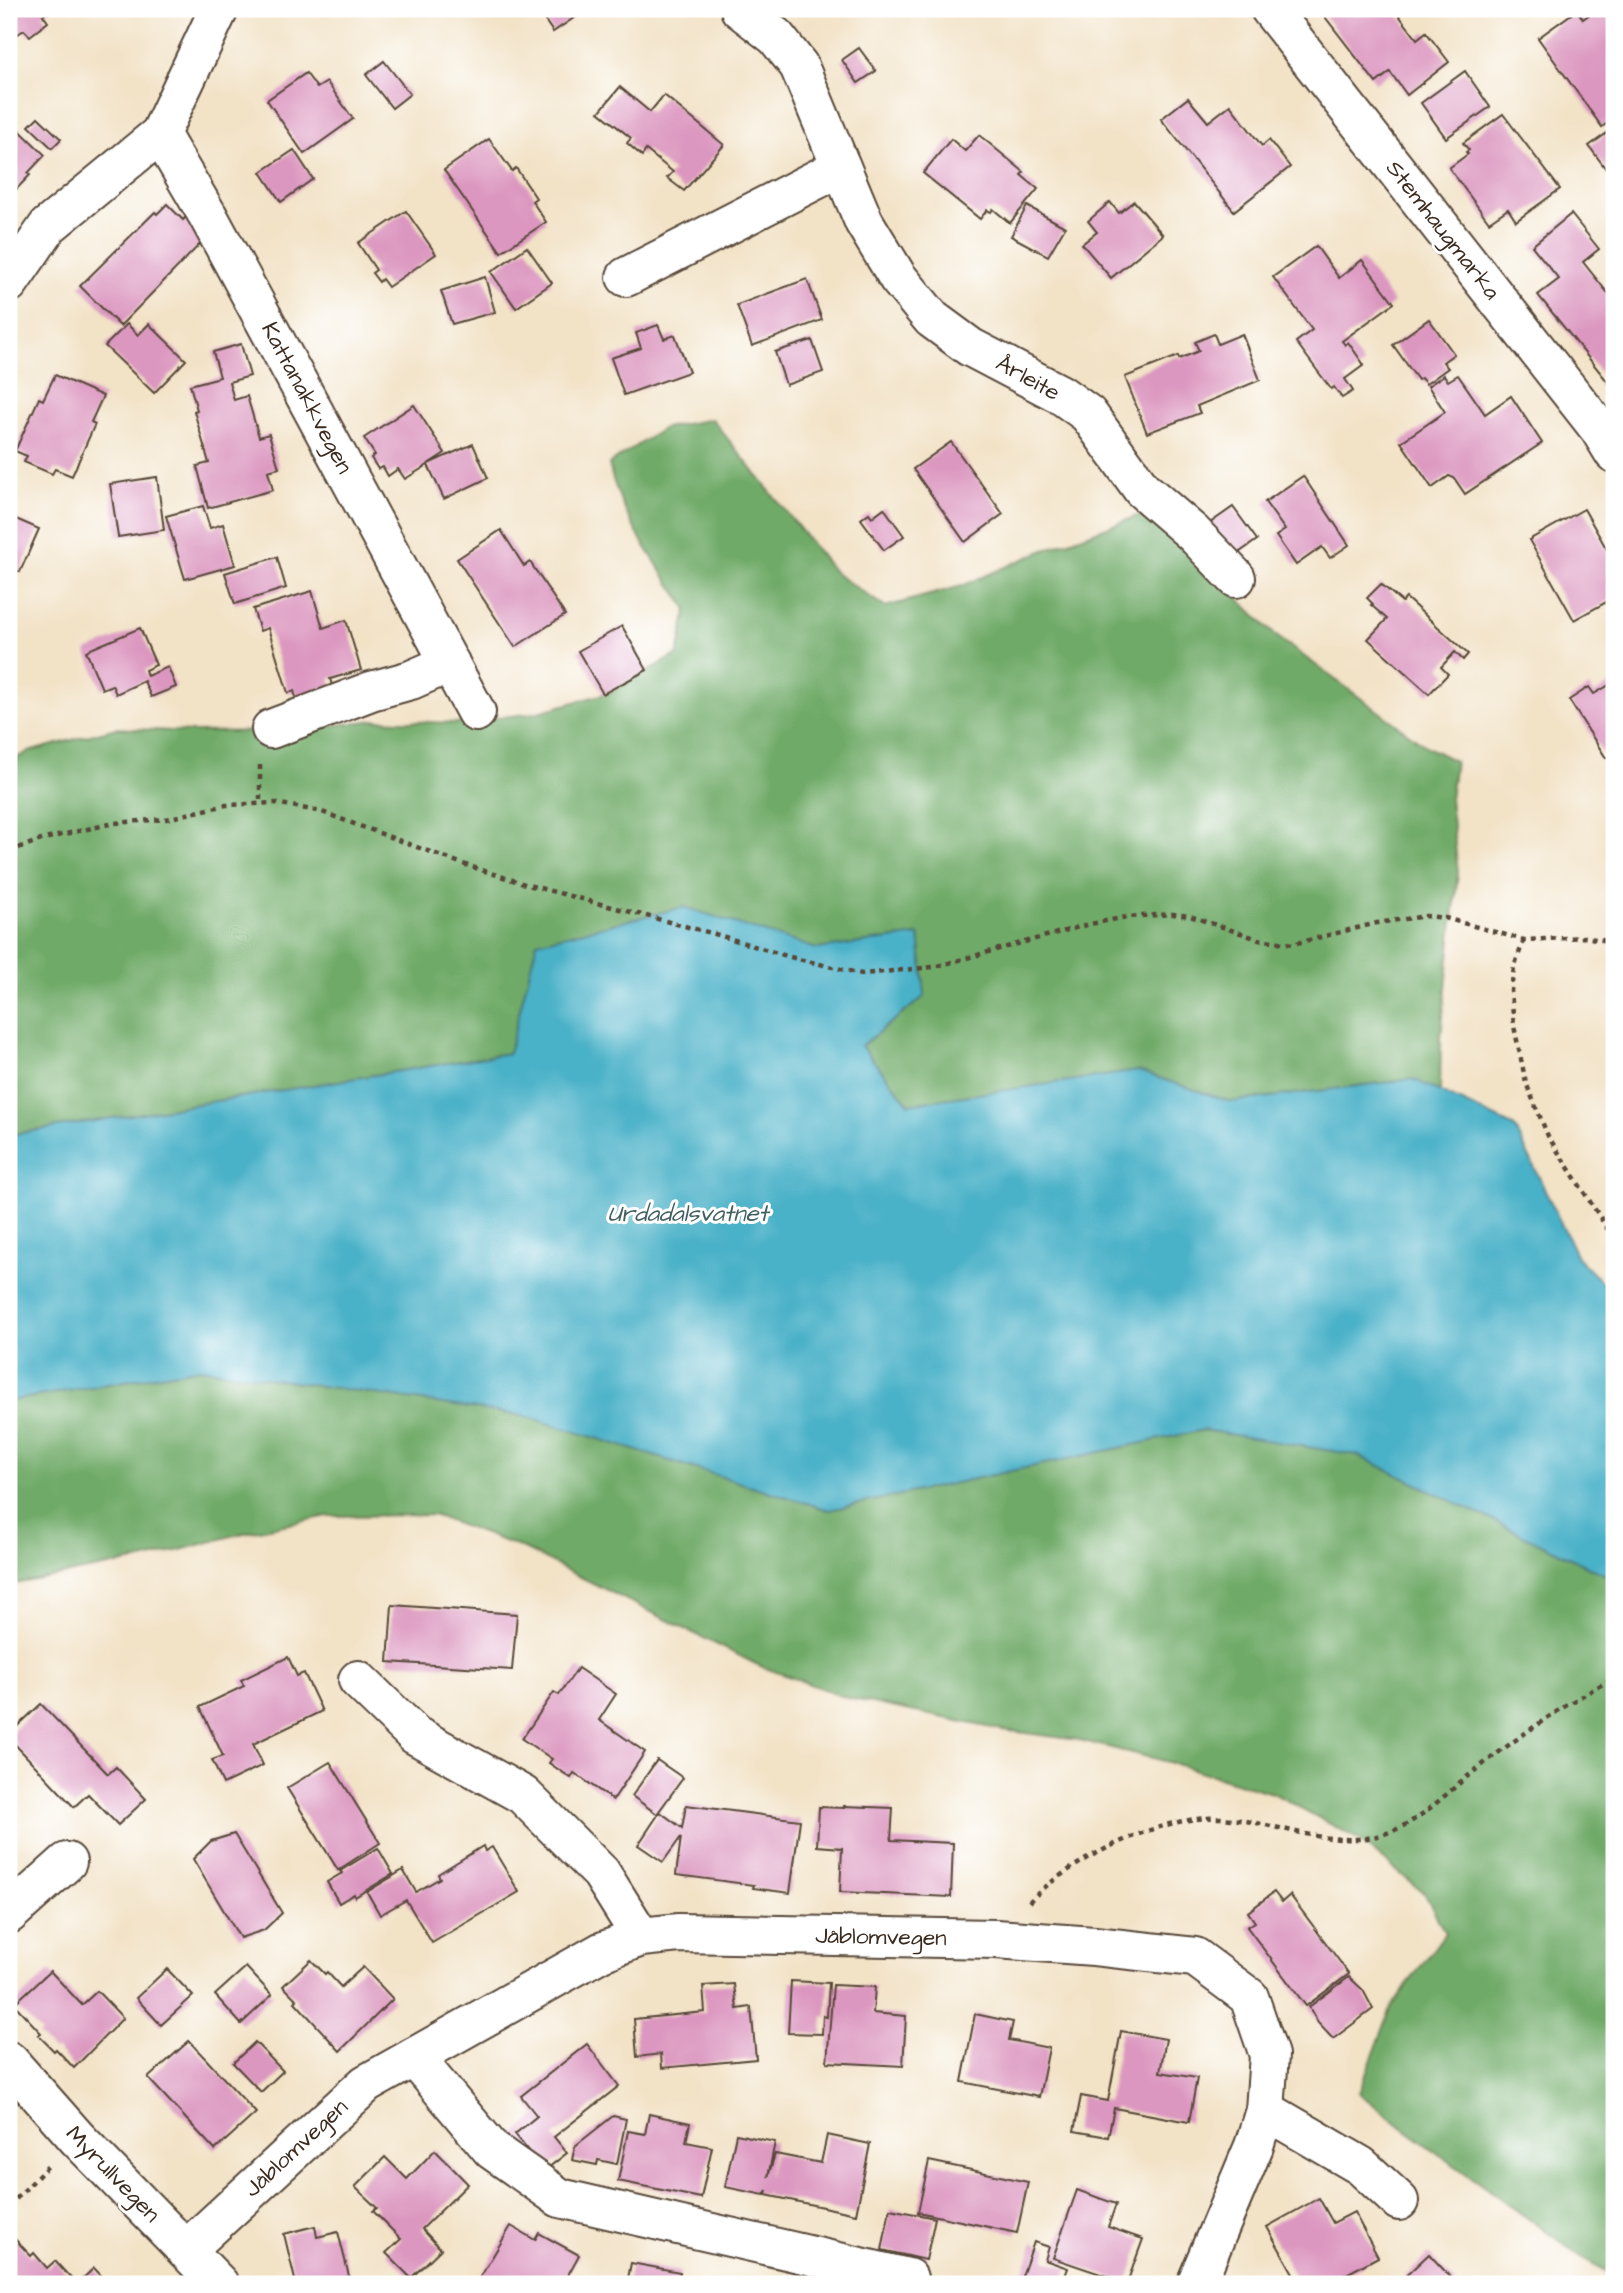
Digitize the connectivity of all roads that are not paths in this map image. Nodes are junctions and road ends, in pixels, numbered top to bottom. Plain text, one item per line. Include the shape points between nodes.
1 (219, 9) edge
2 (740, 9) edge
3 (1270, 9) edge
4 (160, 134) junction
5 (841, 167) junction
6 (626, 277) dead end
7 (9, 283) edge
8 (1614, 453) edge
9 (1236, 578) dead end
10 (450, 663) junction
11 (476, 712) dead end
12 (271, 729) dead end
13 (358, 1680) dead end
14 (67, 1862) dead end
15 (9, 1914) edge
16 (641, 1937) junction
17 (414, 2057) junction
18 (9, 2061) edge
19 (1265, 2110) junction
20 (1399, 2201) dead end
21 (186, 2249) junction
22 (908, 2278) dead end
23 (219, 2284) edge
24 (1196, 2284) edge

1 - 4 street
2 - 5 street, Årleite via 776,37 799,66
3 - 8 street, Stemhaugmarka
4 - 7 street via 47,226
4 - 10 street, Kattanakkvegen
5 - 6 street
5 - 9 street, Årleite via 864,222 898,278 932,318 970,347 1060,394 1088,414 1142,489
10 - 11 street, Kattanakkvegen
10 - 12 street
13 - 16 street via 415,1735 523,1795 601,1872
14 - 15 street
16 - 17 street, Jåblomvegen via 601,1952
16 - 19 street, Jåblomvegen via 678,1933 996,1940 1195,1957 1249,1997 1269,2055
17 - 21 street, Jåblomvegen via 366,2084
17 - 22 street via 492,2150 560,2198
18 - 21 street, Myrullvegen
19 - 20 street via 1361,2166
19 - 24 street, Jåblomvegen
21 - 23 street, Myrullvegen

